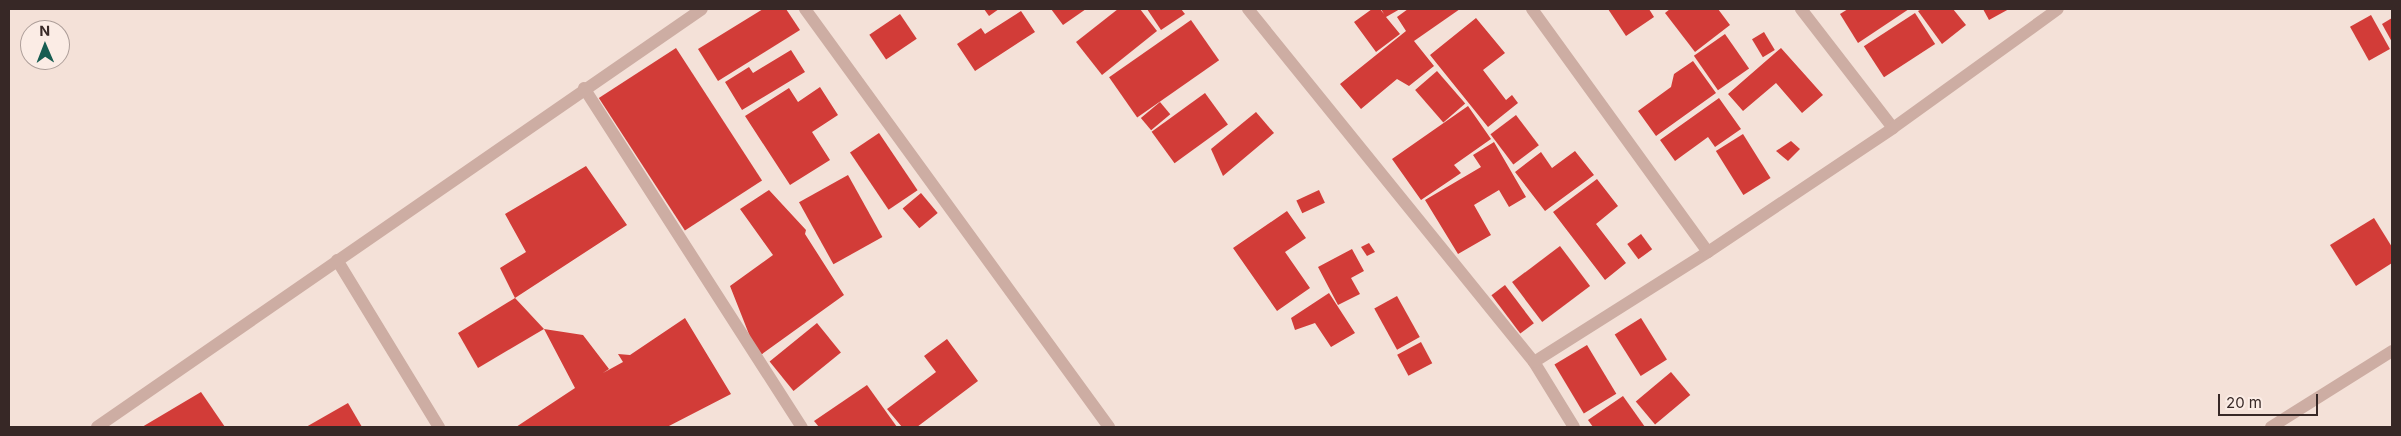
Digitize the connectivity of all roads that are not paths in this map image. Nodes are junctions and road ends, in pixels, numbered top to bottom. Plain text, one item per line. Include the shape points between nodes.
1 (702, 9) edge
2 (805, 9) edge
3 (1248, 9) edge
4 (1532, 9) edge
5 (1801, 9) edge
6 (2054, 10) edge
7 (584, 88) junction
8 (1893, 128) junction
9 (1708, 252) junction
10 (337, 260) junction
11 (2392, 351) edge
12 (1534, 362) junction
13 (97, 427) edge
14 (439, 427) edge
15 (802, 427) edge
16 (1109, 427) edge
17 (1574, 427) edge
18 (2271, 427) edge

1 - 7 street
2 - 16 street
3 - 12 street
4 - 9 street
5 - 8 street
6 - 8 street
7 - 10 street
7 - 15 street
8 - 9 street
9 - 12 street
10 - 13 street
10 - 14 street
11 - 18 street
12 - 17 street

